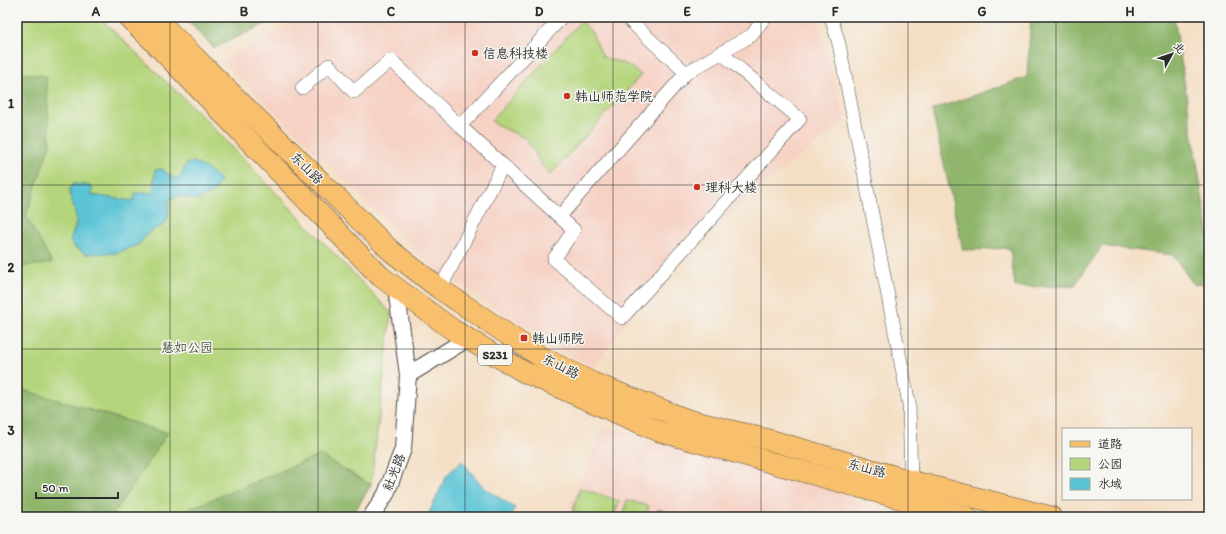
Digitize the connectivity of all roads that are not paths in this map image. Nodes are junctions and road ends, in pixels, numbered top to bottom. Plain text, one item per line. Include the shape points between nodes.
1 (128, 17) edge
2 (154, 17) edge
3 (562, 17) edge
4 (626, 17) edge
5 (765, 17) edge
6 (831, 17) edge
7 (721, 53) junction
8 (686, 73) junction
9 (302, 88) dead end
10 (460, 126) junction
11 (503, 165) junction
12 (560, 216) junction
13 (396, 288) junction
14 (440, 289) junction
15 (467, 339) junction
16 (408, 374) junction
17 (911, 481) junction
18 (910, 509) edge
19 (371, 517) edge
20 (967, 517) edge
21 (1051, 517) edge

1 - 13 main road, 东山路 / S231 via 380,276
2 - 14 main road, 东山路 / S231 via 391,252
3 - 10 street
4 - 8 street
5 - 7 street via 752,35
6 - 17 street via 839,44 909,404
7 - 8 street
7 - 12 street via 800,119 622,318 554,259 574,230
8 - 12 street
9 - 10 street via 329,65 354,92 391,60
10 - 11 street
11 - 12 street
11 - 14 street
13 - 15 main road, 东山路 / S231
13 - 16 street, 社光路
14 - 17 main road, 东山路 / S231 via 541,357 593,383 688,420 773,441
15 - 16 street
15 - 18 main road, 东山路 / S231 via 524,372 658,431
16 - 19 street, 社光路 via 403,449 386,494
17 - 18 street
17 - 21 main road, 东山路 / S231
18 - 20 main road, 东山路 / S231

